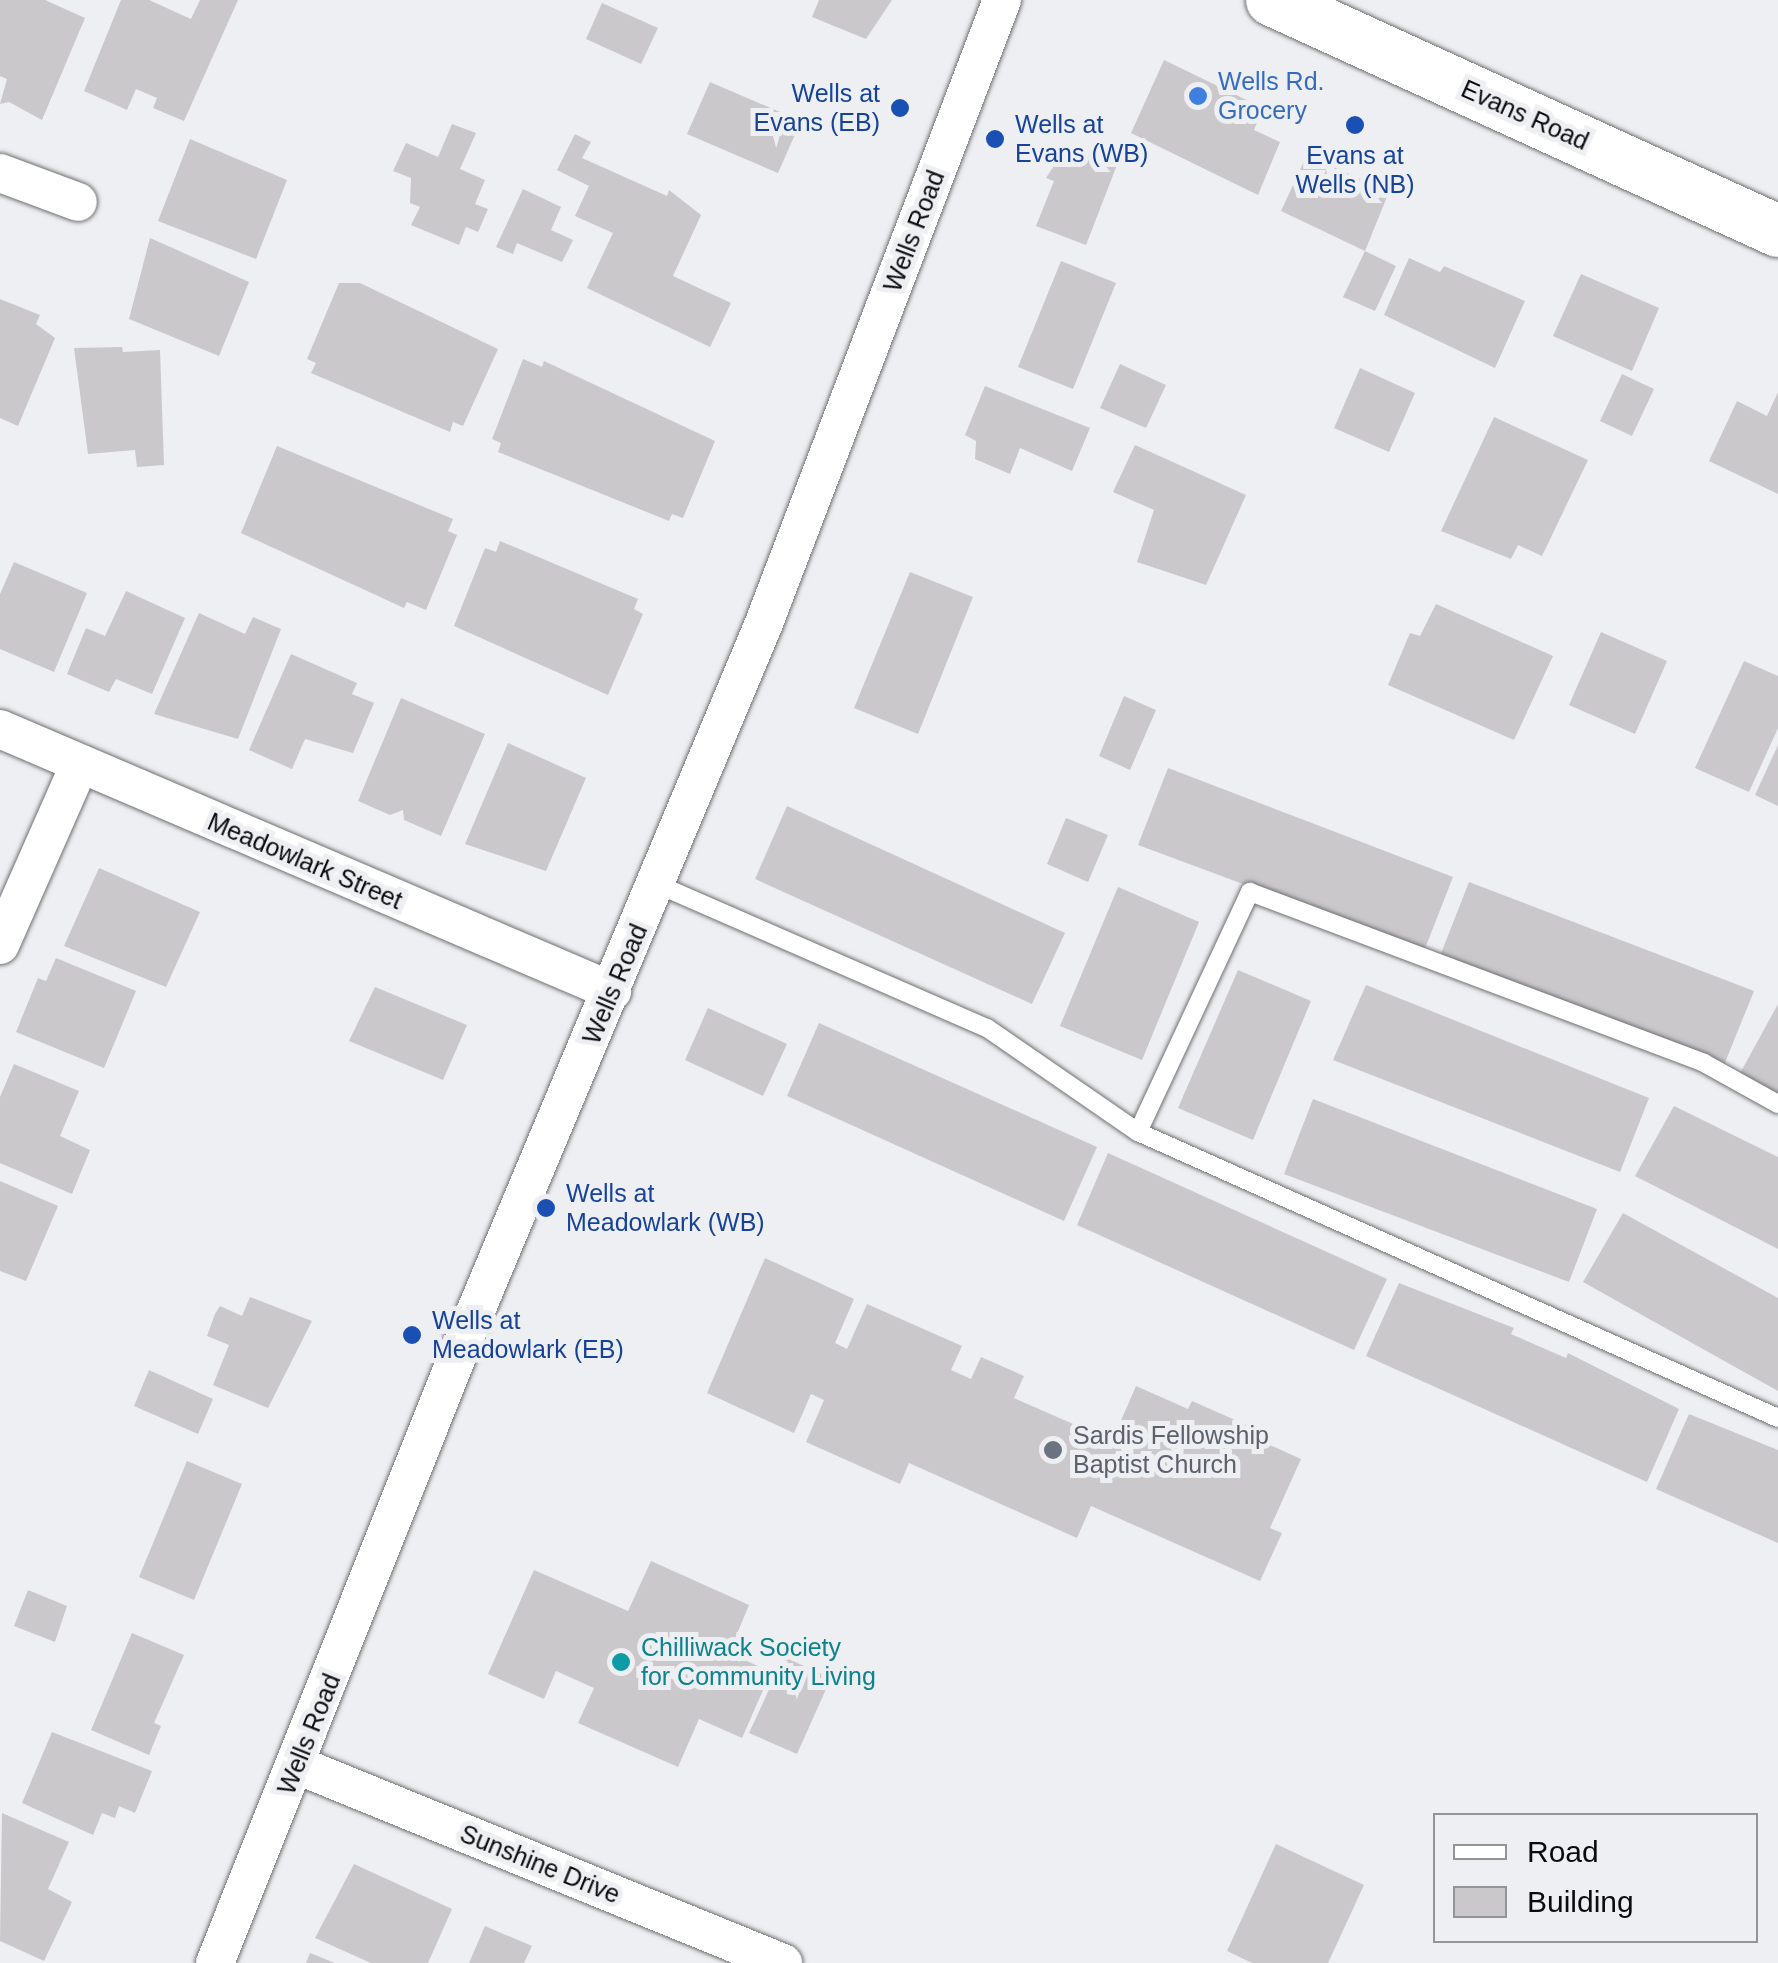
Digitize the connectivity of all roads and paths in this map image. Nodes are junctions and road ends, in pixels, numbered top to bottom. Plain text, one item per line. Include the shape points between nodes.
1 (1002, 0) edge
2 (1272, 0) edge
3 (0, 173) edge
4 (78, 202) dead end
5 (1778, 230) edge
6 (0, 729) edge
7 (79, 766) junction
8 (657, 884) junction
9 (0, 944) edge
10 (612, 990) junction
11 (1778, 1104) edge
12 (1138, 1132) junction
13 (1778, 1418) edge
14 (297, 1764) junction
15 (215, 1963) edge
16 (783, 1963) edge

1 - 8 street, Wells Road
2 - 5 street, Evans Road
3 - 4 street
6 - 7 street, Meadowlark Street
7 - 9 street
7 - 10 street, Meadowlark Street
8 - 10 street, Wells Road
8 - 12 lane via 987,1028
10 - 14 street, Wells Road
11 - 12 lane via 1704,1063 1250,892
12 - 13 lane
14 - 15 street, Wells Road
14 - 16 street, Sunshine Drive

